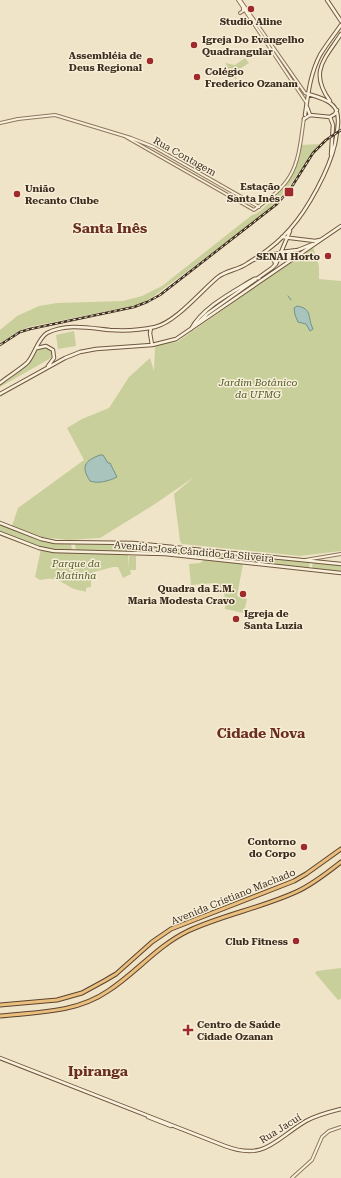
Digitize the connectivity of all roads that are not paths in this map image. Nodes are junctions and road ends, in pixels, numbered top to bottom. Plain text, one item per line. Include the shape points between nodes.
1 (239, 0) edge
2 (327, 0) edge
3 (243, 8) junction
4 (240, 13) dead end
5 (341, 21) edge
6 (341, 25) edge
7 (341, 34) edge
8 (308, 94) junction
9 (330, 102) junction
10 (307, 105) junction
11 (337, 108) junction
12 (310, 115) junction
13 (330, 116) junction
14 (305, 117) junction
15 (0, 123) edge
16 (123, 135) junction
17 (154, 147) junction
18 (162, 152) junction
19 (156, 154) junction
20 (159, 156) junction
21 (331, 157) junction
22 (259, 207) junction
23 (341, 226) edge
24 (291, 228) junction
25 (282, 236) junction
26 (287, 236) junction
27 (293, 237) junction
28 (321, 240) junction
29 (281, 252) junction
30 (271, 254) junction
31 (252, 261) junction
32 (276, 264) junction
33 (151, 328) junction
34 (191, 329) junction
35 (152, 345) junction
36 (35, 350) junction
37 (46, 368) junction
38 (0, 382) edge
39 (0, 394) edge
40 (0, 523) edge
41 (0, 533) edge
42 (74, 548) junction
43 (341, 554) edge
44 (274, 557) junction
45 (317, 558) junction
46 (304, 560) junction
47 (259, 564) junction
48 (341, 564) edge
49 (310, 565) junction
50 (341, 573) edge
51 (341, 849) edge
52 (341, 862) edge
53 (0, 1005) edge
54 (0, 1016) edge
55 (0, 1058) edge
56 (341, 1109) edge
57 (341, 1127) edge
58 (292, 1178) edge

1 - 3 street
1 - 8 street via 290,73
2 - 5 main road
3 - 4 street
3 - 10 street
6 - 8 main road via 317,61
7 - 9 main road via 323,63 319,76 322,89
8 - 9 main road
8 - 10 main road
9 - 11 main road
10 - 12 main road
10 - 14 main road
11 - 13 main road via 335,114
11 - 21 main road via 340,117
12 - 13 main road
12 - 14 main road
13 - 21 main road via 333,125
14 - 22 street via 292,172
15 - 16 street, Rua Contagem via 55,115
16 - 17 street, Rua Contagem
16 - 19 street, Rua Contagem
17 - 18 street, Rua Contagem
17 - 19 street
18 - 20 street
18 - 22 street, Rua Contagem
19 - 20 street, Rua Contagem
20 - 22 street, Rua Contagem via 254,210
21 - 24 main road via 315,191
23 - 28 main road
24 - 25 main road
24 - 26 main road
24 - 27 main road
25 - 26 main road
25 - 31 main road
26 - 27 main road
26 - 29 main road
27 - 28 main road
28 - 29 main road via 298,250
28 - 34 main road
29 - 30 main road
29 - 32 main road
30 - 31 main road
30 - 32 main road
31 - 33 main road via 222,274 170,320
32 - 34 main road via 267,273 207,314
33 - 35 main road
33 - 36 main road via 63,328 47,333
34 - 35 main road via 174,340
35 - 37 main road via 85,350
36 - 37 main road via 46,346 53,350 54,358
36 - 38 main road via 27,363
37 - 39 main road
40 - 42 main road, Avenida José Cândido da Silveira via 45,540 71,543
41 - 42 main road, Avenida José Cândido da Silveira via 39,548
42 - 44 main road, Avenida José Cândido da Silveira via 140,544
42 - 47 main road, Avenida José Cândido da Silveira via 145,552
43 - 45 street
44 - 46 main road, Avenida José Cândido da Silveira
44 - 47 main road via 261,557
45 - 46 street
45 - 49 street
46 - 49 main road, Avenida José Cândido da Silveira
47 - 49 main road, Avenida José Cândido da Silveira
48 - 49 main road, Avenida José Cândido da Silveira
49 - 50 main road, Avenida José Cândido da Silveira
51 - 53 highway, Avenida Cristiano Machado via 294,881 171,929 116,974 82,993 57,1000
52 - 54 highway, Avenida Cristiano Machado via 297,892 180,935 96,999 67,1009
55 - 56 main road, Rua Jacuí via 237,1151 260,1150 306,1121 320,1114
57 - 58 street via 329,1131 322,1137 312,1160

